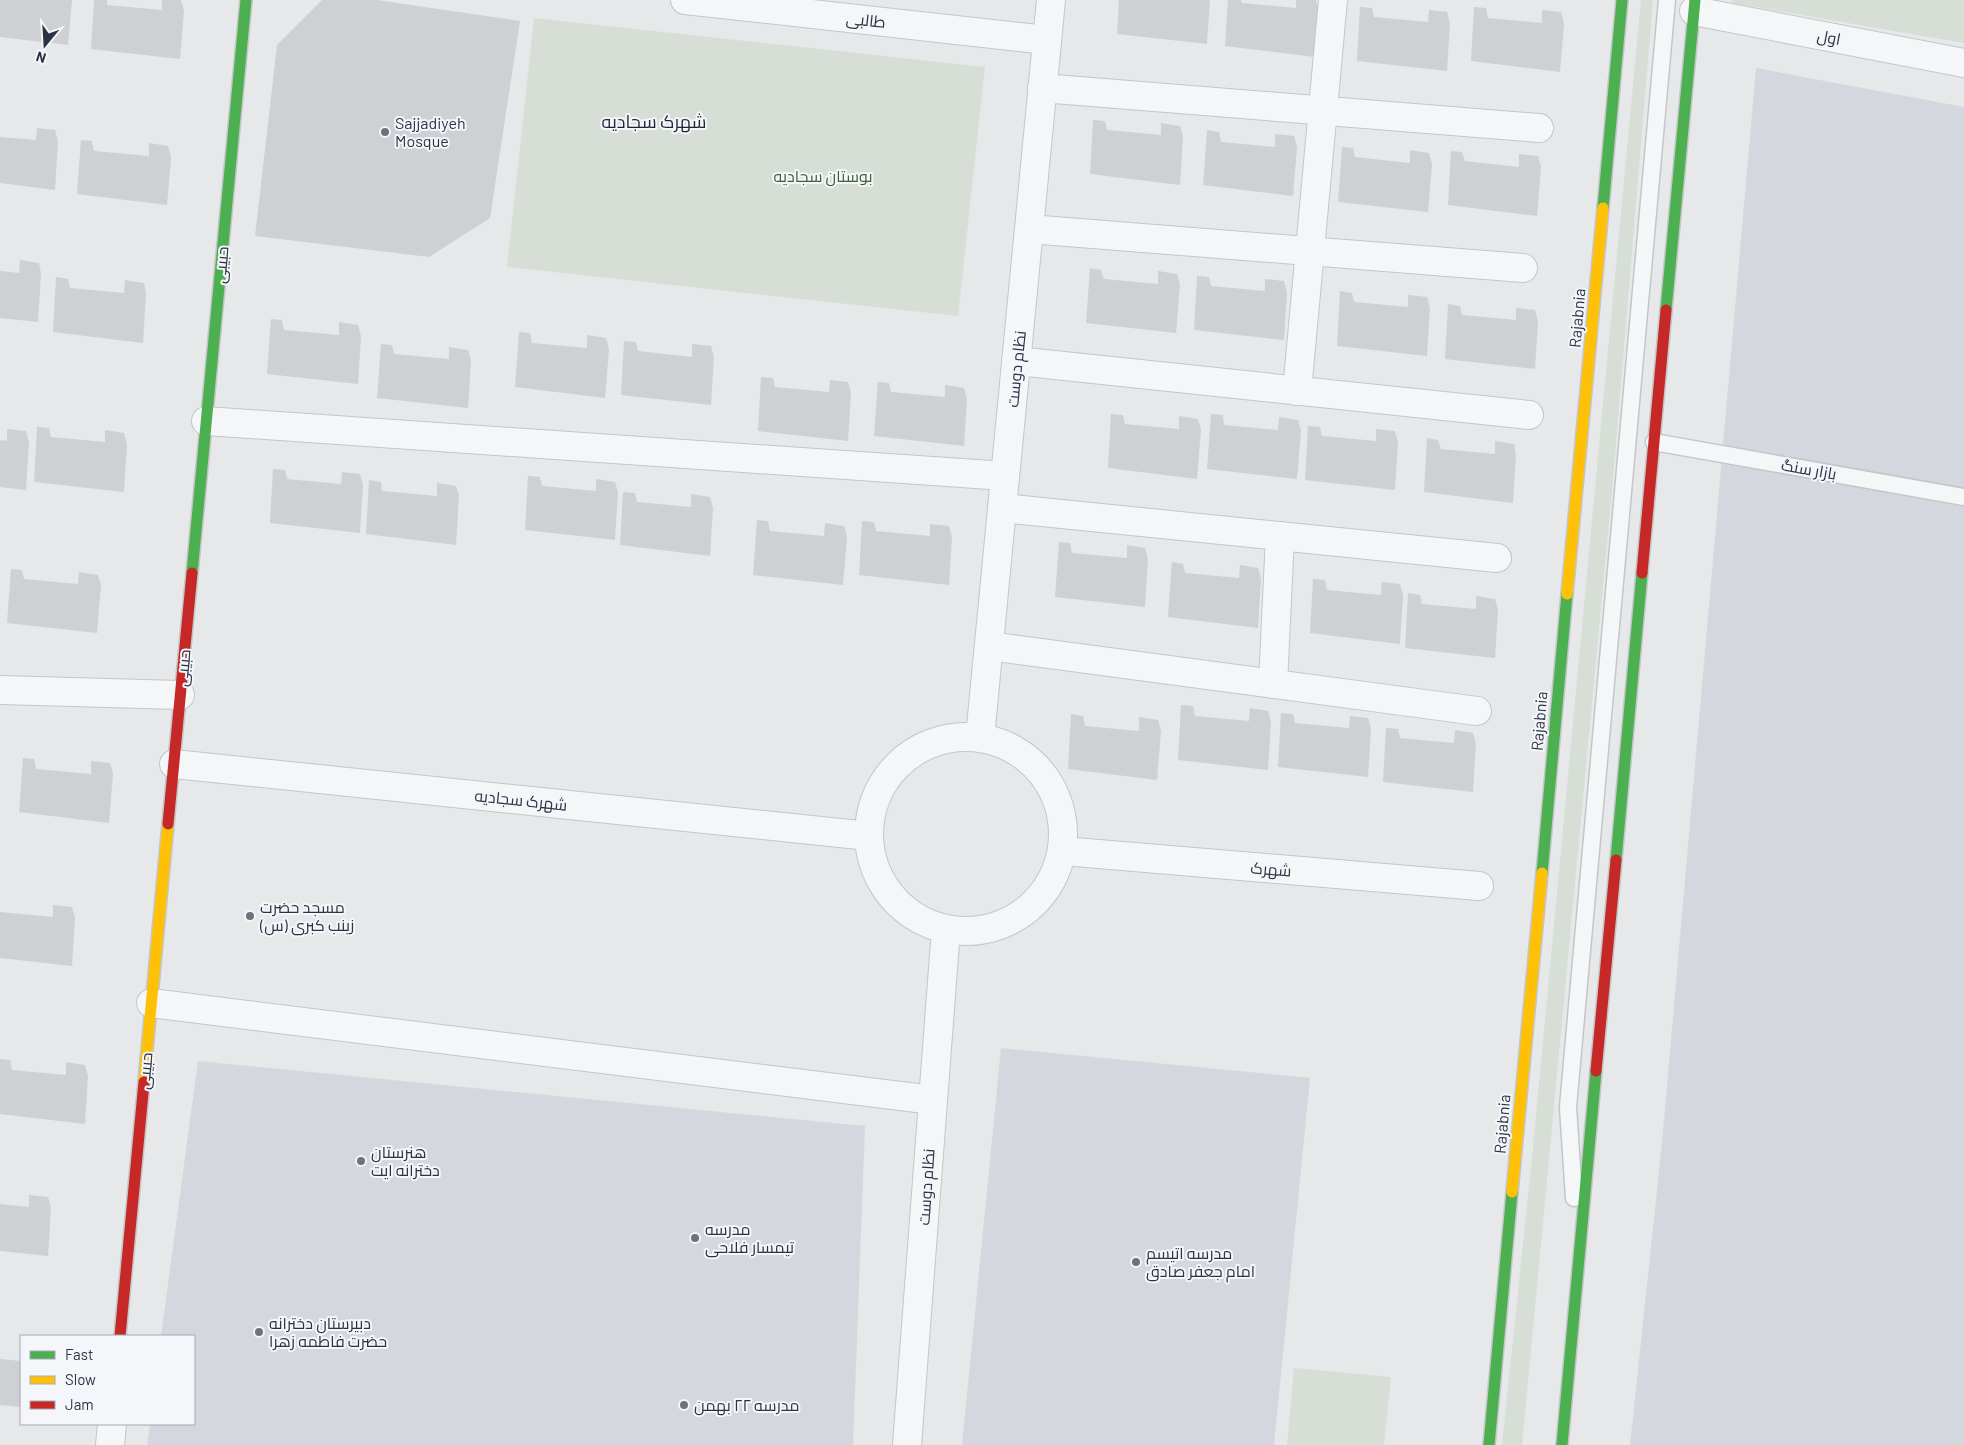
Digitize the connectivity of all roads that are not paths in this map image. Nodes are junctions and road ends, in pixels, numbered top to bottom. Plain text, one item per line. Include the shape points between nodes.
1 (246, 0) edge
2 (685, 0) edge
3 (1051, 0) edge
4 (1333, 0) edge
5 (1622, 0) edge
6 (1666, 0) edge
7 (769, 5) edge
8 (1694, 6) edge
9 (1047, 40) junction
10 (1964, 64) edge
11 (1042, 88) junction
12 (1323, 111) junction
13 (1539, 128) dead end
14 (1029, 229) junction
15 (1310, 251) junction
16 (1523, 268) dead end
17 (1016, 361) junction
18 (1297, 391) junction
19 (1529, 416) dead end
20 (206, 421) junction
21 (1654, 442) junction
22 (1005, 476) junction
23 (1964, 497) edge
24 (1002, 508) junction
25 (1280, 536) junction
26 (1497, 558) dead end
27 (989, 646) junction
28 (1273, 684) junction
29 (0, 690) edge
30 (180, 695) junction
31 (1477, 710) dead end
32 (980, 737) junction
33 (174, 764) junction
34 (869, 836) junction
35 (1063, 851) junction
36 (1479, 886) dead end
37 (946, 929) junction
38 (151, 1003) junction
39 (933, 1100) junction
40 (1579, 1264) junction
41 (120, 1335) edge
42 (112, 1425) edge
43 (110, 1445) edge
44 (907, 1445) edge
45 (1489, 1445) edge
46 (1562, 1445) edge

1 - 20 main road, حبیبی
2 - 7 street, طالبی
3 - 9 street, نظام دوست
4 - 12 street
5 - 45 main road, Rajabnia
6 - 40 lane via 1568,1107
7 - 9 street, طالبی
8 - 10 street, اول
8 - 21 main road
9 - 11 street, نظام دوست
11 - 12 street
11 - 14 street, نظام دوست
12 - 13 street
12 - 15 street
14 - 15 street
14 - 17 street, نظام دوست
15 - 16 street
15 - 18 street
17 - 18 street
17 - 22 street, نظام دوست
18 - 19 street
20 - 22 street
20 - 30 main road, حبیبی
21 - 23 lane, بازار سنگ
21 - 40 main road
22 - 24 street, نظام دوست
24 - 25 street
24 - 27 street, نظام دوست
25 - 26 street
25 - 28 street
27 - 28 street
27 - 32 street, نظام دوست
28 - 31 street
29 - 30 street
30 - 33 main road, حبیبی
32 - 34 street via 946,738 915,751 890,773 874,802
32 - 35 street via 1010,746 1035,765 1054,790 1063,820
33 - 34 street, شهرک سجادیه
33 - 38 main road, حبیبی
34 - 37 street via 875,869 892,898 917,918
35 - 36 street, شهرک
35 - 37 street via 1052,881 1033,905 1007,922 977,930
37 - 39 street, نظام دوست
38 - 39 street
38 - 41 main road, حبیبی
39 - 44 street, نظام دوست
40 - 46 main road
42 - 43 street

